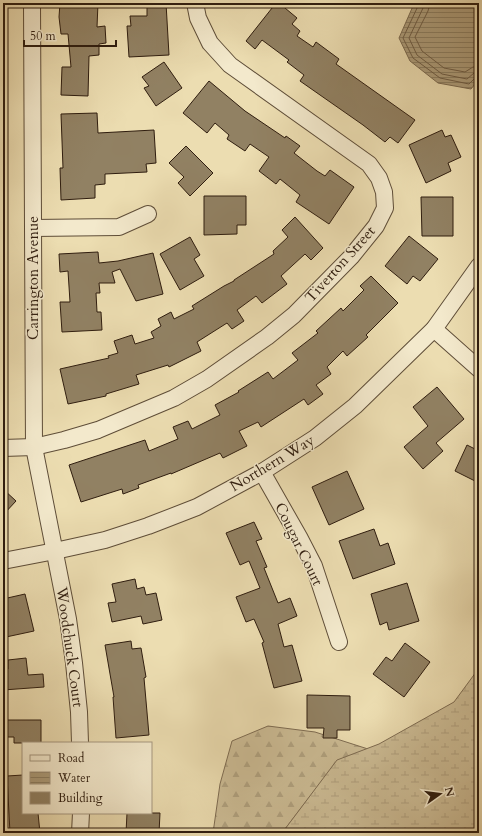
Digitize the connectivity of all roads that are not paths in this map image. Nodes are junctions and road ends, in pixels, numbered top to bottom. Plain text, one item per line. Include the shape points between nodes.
1 (32, 3) edge
2 (195, 3) edge
3 (148, 214) dead end
4 (33, 228) junction
5 (479, 266) edge
6 (434, 329) junction
7 (479, 369) edge
8 (34, 447) junction
9 (3, 448) edge
10 (262, 472) junction
11 (55, 551) junction
12 (3, 561) edge
13 (339, 642) dead end
14 (80, 742) edge
15 (81, 814) edge
16 (80, 833) edge

1 - 4 street, Carrington Avenue
2 - 8 street, Tiverton Street via 198,18 210,43 230,65 369,164 379,178 384,192 385,208 376,226 351,257 294,315 208,379 174,398 98,430
3 - 4 street via 119,227
4 - 8 street, Carrington Avenue
5 - 6 street, Northern Way
6 - 7 street
6 - 10 street, Northern Way via 355,406 315,438
8 - 9 street, Tiverton Street
8 - 11 street, Carrington Avenue
10 - 11 street, Northern Way via 197,507 148,526 105,540
10 - 13 street, Cougar Court via 314,566
11 - 12 street, Northern Way
11 - 14 street, Woodchuck Court via 74,663
15 - 16 street

